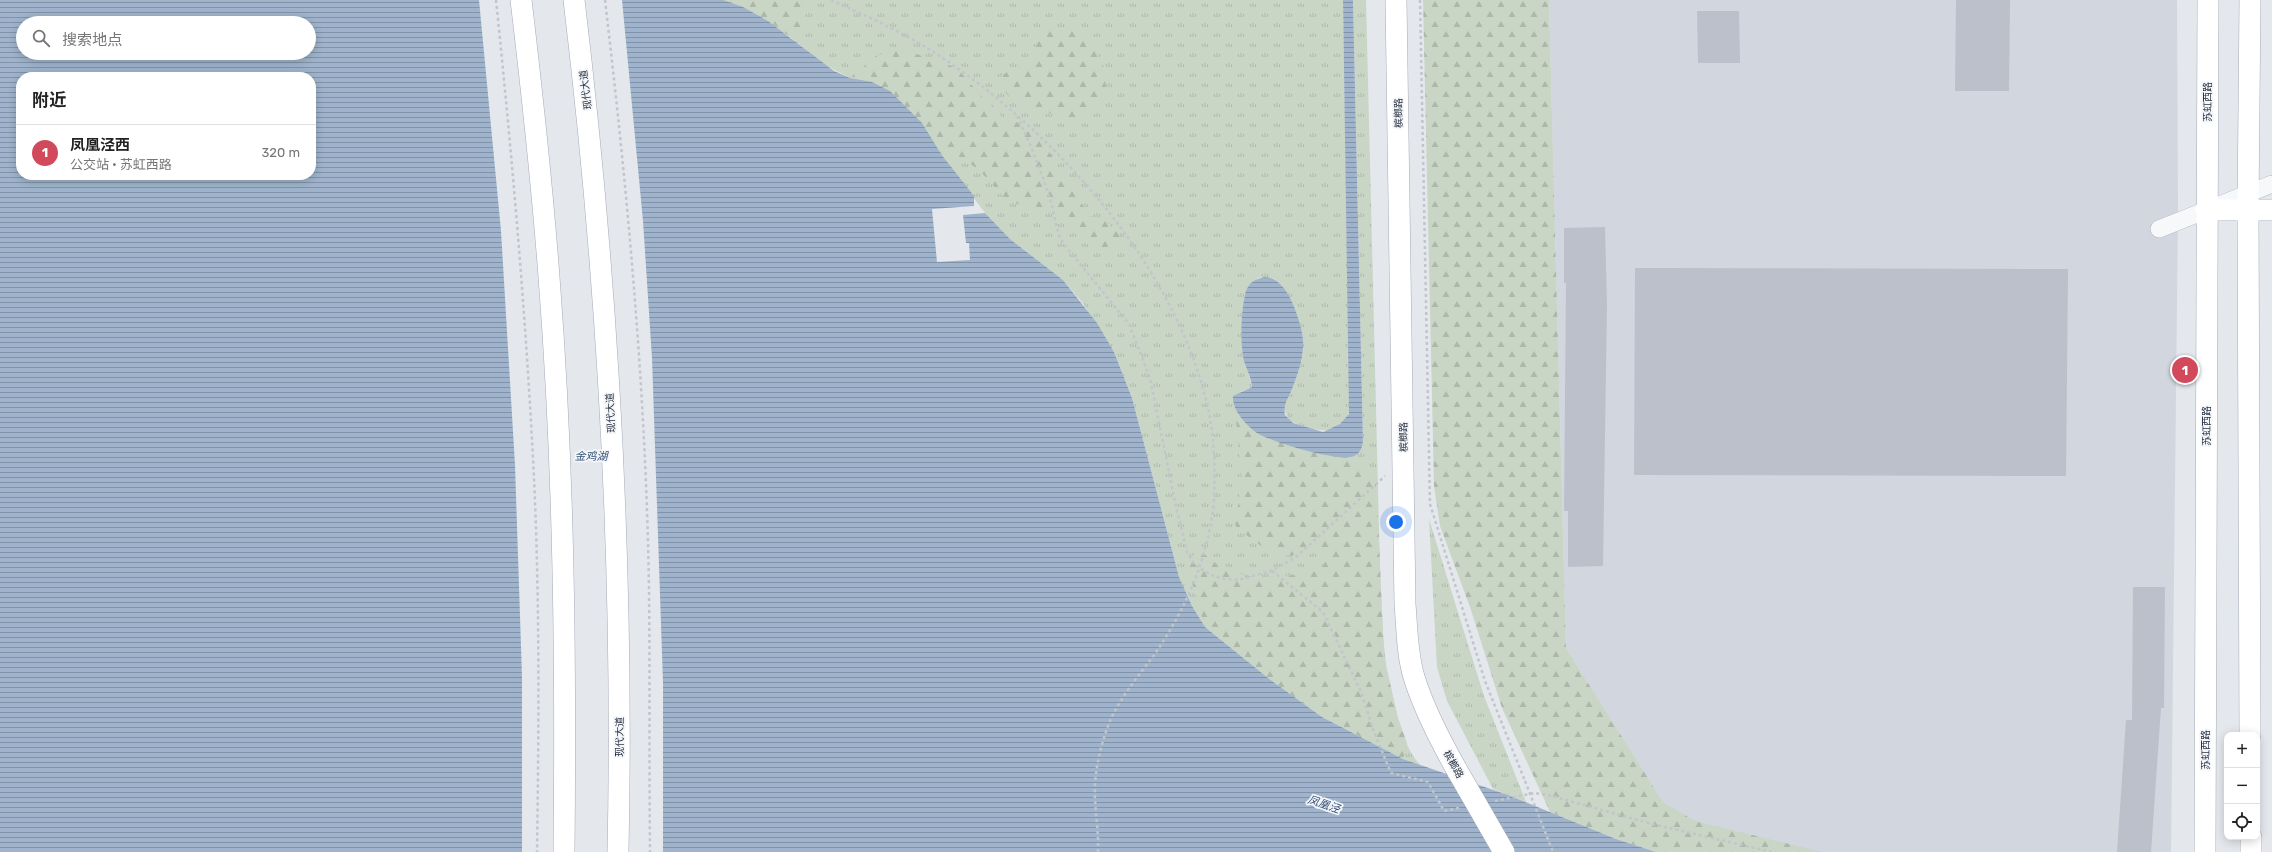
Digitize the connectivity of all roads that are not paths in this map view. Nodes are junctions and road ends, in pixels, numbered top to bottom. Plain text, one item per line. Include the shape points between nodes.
1 (521, 0) edge
2 (574, 0) edge
3 (1396, 0) edge
4 (2208, 0) edge
5 (2250, 0) edge
6 (2272, 184) edge
7 (2248, 202) junction
8 (2206, 210) junction
9 (2272, 210) edge
10 (2159, 229) dead end
11 (2250, 732) edge
12 (2251, 840) edge
13 (564, 852) edge
14 (618, 852) edge
15 (1504, 852) edge
16 (2205, 852) edge
17 (2251, 852) edge

1 - 13 main road via 538,143 550,279 557,402 565,642
2 - 14 main road, 现代大道 via 593,166 610,397 618,638
3 - 15 main road, 槟榔路, bridge via 1405,604 1409,649 1423,703 1458,772
4 - 8 main road, 苏虹西路
5 - 7 main road
6 - 7 lane
7 - 8 main road
7 - 9 main road
7 - 11 main road
8 - 10 lane
8 - 16 main road, 苏虹西路
12 - 17 main road

